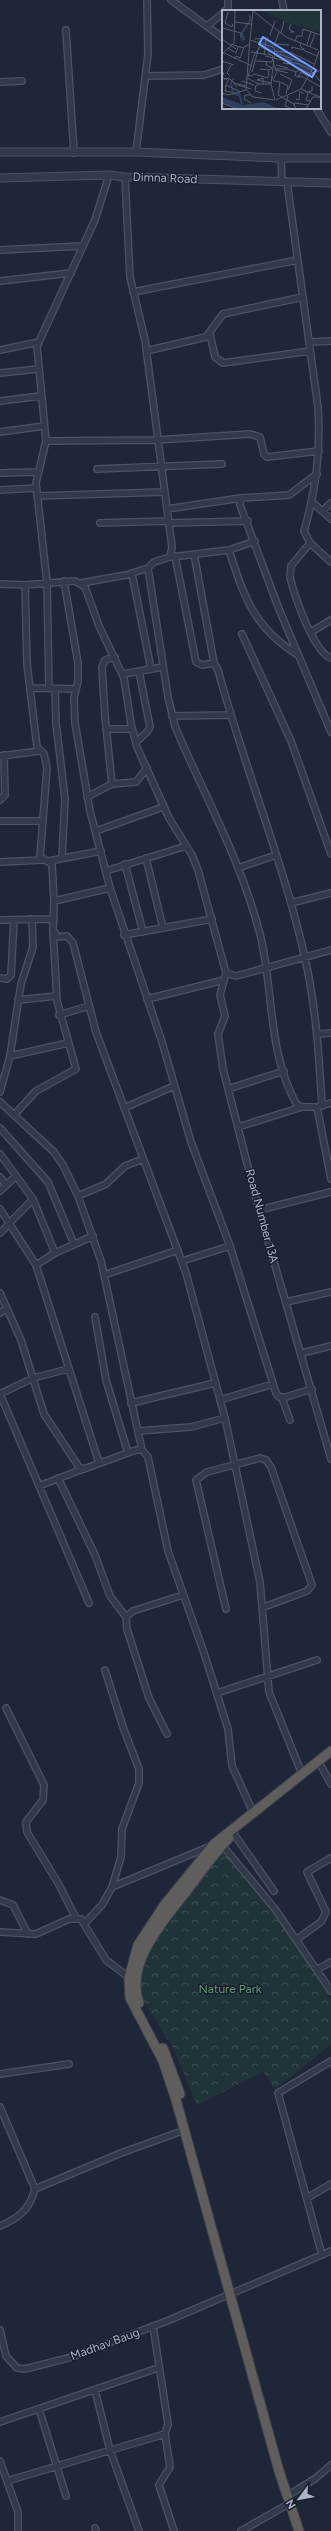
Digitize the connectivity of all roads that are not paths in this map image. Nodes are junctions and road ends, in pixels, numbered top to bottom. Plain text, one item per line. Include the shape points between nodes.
1 (147, 0) edge
2 (171, 0) edge
3 (228, 0) edge
4 (282, 0) edge
5 (226, 10) edge
6 (284, 10) edge
7 (222, 14) edge
8 (207, 26) junction
9 (66, 30) dead end
10 (222, 37) edge
11 (222, 69) edge
12 (145, 76) junction
13 (22, 81) dead end
14 (0, 82) edge
15 (317, 109) edge
16 (331, 132) edge
17 (0, 152) edge
18 (136, 152) junction
19 (74, 153) junction
20 (281, 158) junction
21 (331, 158) edge
22 (109, 175) junction
23 (125, 177) junction
24 (0, 178) edge
25 (285, 182) junction
26 (331, 183) edge
27 (83, 246) junction
28 (0, 250) edge
29 (298, 260) junction
30 (71, 273) junction
31 (0, 281) edge
32 (133, 292) junction
33 (303, 297) junction
34 (210, 334) junction
35 (331, 341) edge
36 (39, 342) junction
37 (309, 342) junction
38 (0, 350) edge
39 (146, 351) junction
40 (310, 351) junction
41 (38, 369) junction
42 (0, 373) edge
43 (41, 396) junction
44 (0, 401) edge
45 (44, 426) junction
46 (0, 432) edge
47 (157, 440) junction
48 (46, 441) junction
49 (319, 451) junction
50 (222, 464) dead end
51 (160, 466) junction
52 (97, 469) dead end
53 (38, 472) junction
54 (0, 473) edge
55 (317, 474) junction
56 (36, 488) junction
57 (0, 490) edge
58 (164, 492) junction
59 (37, 496) junction
60 (241, 498) junction
61 (331, 502) edge
62 (313, 503) junction
63 (167, 509) junction
64 (322, 511) junction
65 (331, 519) edge
66 (248, 521) junction
67 (168, 522) junction
68 (100, 523) dead end
69 (255, 541) junction
70 (310, 543) junction
71 (229, 550) junction
72 (194, 554) junction
73 (172, 557) junction
74 (331, 562) edge
75 (148, 568) junction
76 (132, 574) junction
77 (64, 581) junction
78 (47, 583) junction
79 (81, 583) junction
80 (0, 584) edge
81 (25, 585) junction
82 (331, 620) edge
83 (311, 632) junction
84 (242, 634) dead end
85 (298, 656) junction
86 (115, 657) junction
87 (331, 658) edge
88 (214, 663) junction
89 (163, 667) junction
90 (151, 669) junction
91 (139, 671) junction
92 (123, 674) junction
93 (30, 688) junction
94 (52, 689) junction
95 (76, 689) junction
96 (230, 715) junction
97 (172, 716) junction
98 (106, 729) junction
99 (132, 729) junction
100 (331, 732) edge
101 (136, 742) junction
102 (40, 751) junction
103 (2, 755) edge
104 (147, 768) junction
105 (112, 784) junction
106 (87, 797) junction
107 (0, 800) edge
108 (164, 807) junction
109 (0, 821) edge
110 (42, 821) junction
111 (96, 831) junction
112 (186, 846) junction
113 (101, 851) junction
114 (331, 854) edge
115 (276, 855) junction
116 (62, 858) junction
117 (146, 858) junction
118 (42, 860) junction
119 (49, 861) junction
120 (0, 862) edge
121 (125, 864) junction
122 (238, 868) junction
123 (106, 871) junction
124 (110, 888) junction
125 (331, 893) edge
126 (54, 901) junction
127 (291, 903) junction
128 (212, 918) junction
129 (32, 919) junction
130 (54, 919) junction
131 (0, 920) edge
132 (14, 920) junction
133 (163, 928) junction
134 (53, 930) junction
135 (143, 932) junction
136 (124, 935) junction
137 (331, 950) edge
138 (305, 958) junction
139 (266, 968) junction
140 (226, 973) junction
141 (0, 978) edge
142 (224, 980) junction
143 (56, 996) junction
144 (18, 1000) junction
145 (147, 1000) junction
146 (89, 1006) junction
147 (59, 1014) junction
148 (331, 1033) edge
149 (318, 1034) junction
150 (68, 1043) junction
151 (10, 1056) junction
152 (284, 1071) junction
153 (174, 1086) junction
154 (228, 1089) junction
155 (0, 1092) edge
156 (0, 1102) edge
157 (331, 1103) edge
158 (302, 1107) junction
159 (319, 1107) junction
160 (124, 1108) junction
161 (15, 1114) junction
162 (238, 1127) junction
163 (0, 1128) edge
164 (0, 1154) edge
165 (142, 1159) junction
166 (16, 1176) junction
167 (0, 1177) edge
168 (331, 1179) edge
169 (6, 1185) junction
170 (0, 1191) edge
171 (331, 1192) edge
172 (78, 1196) junction
173 (33, 1199) junction
174 (0, 1209) edge
175 (259, 1210) junction
176 (10, 1222) junction
177 (0, 1233) edge
178 (93, 1236) junction
179 (74, 1244) junction
180 (230, 1246) junction
181 (178, 1250) junction
182 (55, 1253) junction
183 (182, 1261) junction
184 (36, 1265) junction
185 (104, 1275) junction
186 (331, 1292) edge
187 (0, 1293) edge
188 (286, 1302) junction
189 (7, 1308) junction
190 (0, 1313) edge
191 (95, 1317) dead end
192 (331, 1346) edge
193 (302, 1353) junction
194 (68, 1369) junction
195 (33, 1378) junction
196 (215, 1383) junction
197 (273, 1384) junction
198 (312, 1390) junction
199 (0, 1394) edge
200 (282, 1398) junction
201 (220, 1400) junction
202 (131, 1403) junction
203 (225, 1418) junction
204 (290, 1420) dead end
205 (138, 1431) junction
206 (142, 1450) junction
207 (330, 1451) edge
208 (128, 1453) junction
209 (331, 1459) edge
210 (99, 1462) junction
211 (236, 1466) junction
212 (84, 1469) junction
213 (58, 1478) junction
214 (39, 1486) junction
215 (184, 1595) junction
216 (89, 1603) dead end
217 (264, 1607) junction
218 (226, 1609) dead end
219 (126, 1617) junction
220 (317, 1660) dead end
221 (105, 1670) dead end
222 (268, 1676) junction
223 (216, 1693) junction
224 (6, 1708) dead end
225 (167, 1734) dead end
226 (331, 1751) edge
227 (331, 1758) edge
228 (321, 1766) junction
229 (302, 1774) junction
230 (331, 1784) edge
231 (253, 1812) junction
232 (234, 1834) junction
233 (218, 1844) junction
234 (331, 1858) edge
235 (112, 1887) junction
236 (274, 1891) dead end
237 (0, 1900) edge
238 (76, 1918) junction
239 (85, 1923) junction
240 (0, 1932) edge
241 (28, 1934) junction
242 (297, 1939) junction
243 (331, 1962) edge
244 (318, 1969) junction
245 (133, 1980) junction
246 (331, 1991) edge
247 (331, 2061) edge
248 (69, 2064) dead end
249 (0, 2074) edge
250 (0, 2107) edge
251 (185, 2130) junction
252 (331, 2184) edge
253 (35, 2189) junction
254 (306, 2198) junction
255 (0, 2226) edge
256 (331, 2251) edge
257 (322, 2255) junction
258 (234, 2293) junction
259 (153, 2326) junction
260 (0, 2330) edge
261 (158, 2368) junction
262 (95, 2390) junction
263 (39, 2409) junction
264 (0, 2422) edge
265 (165, 2434) junction
266 (110, 2450) junction
267 (0, 2462) edge
268 (331, 2465) edge
269 (56, 2466) junction
270 (7, 2481) junction
271 (66, 2496) dead end
272 (289, 2498) junction
273 (18, 2531) edge
274 (139, 2531) edge
275 (174, 2531) edge
276 (241, 2531) edge
277 (299, 2531) edge
278 (305, 2531) edge

1 - 12 street
2 - 8 street
3 - 5 street
4 - 6 street
7 - 8 street
8 - 10 street
9 - 19 street
11 - 12 street via 204,75
12 - 18 street
13 - 14 street
15 - 16 street
17 - 19 street
18 - 19 street
18 - 20 street
20 - 21 street
20 - 25 street
22 - 23 street, Dimna Road
22 - 24 street, Dimna Road
22 - 27 street via 99,211
23 - 25 street, Dimna Road
23 - 32 street via 127,246
25 - 26 street, Dimna Road
25 - 29 street
27 - 28 street
27 - 30 street
29 - 32 street
29 - 33 street
30 - 31 street
30 - 36 street
32 - 39 street
33 - 34 street via 223,314 215,322
33 - 37 street
34 - 39 street via 200,339
34 - 40 street via 215,357 223,363
35 - 37 street
36 - 38 street
36 - 41 street
37 - 40 street
39 - 47 street
40 - 49 street via 318,407
41 - 42 street
41 - 43 street
43 - 44 street
43 - 45 street
45 - 46 street
45 - 48 street
47 - 48 street
47 - 49 street via 250,434 260,437 267,457
47 - 51 street
48 - 53 street
49 - 55 street
50 - 51 street
51 - 52 street
51 - 58 street
53 - 54 street
53 - 56 street
55 - 60 street via 289,495
55 - 62 street
56 - 57 street
56 - 59 street
58 - 59 street
58 - 63 street
59 - 78 street
60 - 63 street
60 - 66 street via 240,504
61 - 64 street
62 - 64 street
62 - 70 street via 304,531
63 - 67 street
64 - 65 street
66 - 67 street
66 - 69 street
67 - 68 street
67 - 73 street
69 - 71 street
69 - 85 street
70 - 74 street
70 - 83 street via 291,566 290,571 291,583
71 - 72 street
71 - 85 street via 242,590 254,614 278,642
72 - 73 street
72 - 88 street
73 - 75 street via 154,562
73 - 88 street via 196,662 202,665
75 - 76 street
75 - 89 street
76 - 79 street
76 - 90 street
77 - 78 street
77 - 79 street
77 - 95 street via 78,663
78 - 81 street
78 - 94 street
79 - 86 street
80 - 81 street
81 - 93 street via 26,651
82 - 83 street
83 - 87 street via 321,651
84 - 114 street via 291,742
85 - 100 street
86 - 92 street
86 - 98 street via 105,660 102,666
88 - 96 street
89 - 90 street
89 - 97 street
90 - 91 street
91 - 92 street
91 - 101 street via 150,727
92 - 99 street
93 - 94 street
93 - 102 street via 37,747
94 - 95 street
94 - 116 street via 65,794
95 - 106 street via 75,723
96 - 97 street
96 - 115 street
97 - 122 street
98 - 99 street
98 - 105 street
99 - 101 street
101 - 104 street
102 - 103 street
102 - 110 street via 44,754 47,768
103 - 107 street via 5,795
104 - 105 street via 136,782
104 - 108 street
105 - 106 street
106 - 111 street
108 - 111 street
108 - 112 street
109 - 110 street
110 - 118 street
111 - 113 street
112 - 117 street
112 - 128 street via 198,870
113 - 116 street
113 - 123 street
115 - 122 street
115 - 127 street
116 - 119 street
117 - 121 street
117 - 133 street
118 - 119 street
118 - 120 street
119 - 126 street via 53,869
121 - 123 street
121 - 135 street
122 - 139 street via 255,915
123 - 124 street
124 - 126 street
124 - 136 street
125 - 127 street
126 - 130 street
127 - 138 street
128 - 133 street
128 - 140 street
129 - 130 street
129 - 132 street
129 - 144 street via 33,947
130 - 134 street
131 - 132 street
132 - 141 street via 11,975
133 - 135 street
134 - 143 street
134 - 146 street via 58,937 71,938
135 - 136 street
136 - 145 street
137 - 138 street
138 - 139 street
138 - 149 street
139 - 140 street via 236,976
139 - 152 street via 273,1035
140 - 142 street, Road Number 13A
142 - 145 street
142 - 154 street, Road Number 13A via 220,995 225,1016 218,1034
143 - 144 street
143 - 147 street
144 - 151 street
145 - 153 street
146 - 147 street
146 - 160 street
147 - 150 street
148 - 149 street
149 - 159 street
150 - 151 street
150 - 161 street via 76,1069 36,1091
151 - 155 street
152 - 154 street
152 - 158 street via 293,1099
153 - 160 street
153 - 180 street via 191,1142
154 - 162 street, Road Number 13A
156 - 161 street
157 - 159 street
158 - 159 street
158 - 162 street
159 - 168 street
160 - 165 street
161 - 172 street via 54,1152
162 - 175 street, Road Number 13A
163 - 179 street via 48,1182
164 - 166 street
165 - 172 street via 124,1166 106,1184
165 - 181 street
166 - 169 street
166 - 173 street
167 - 169 street
169 - 170 street
171 - 175 street
172 - 178 street
173 - 176 street
173 - 182 street
174 - 176 street
175 - 188 street, Road Number 13A
176 - 177 street
176 - 184 street
178 - 179 street
178 - 185 street
179 - 182 street
180 - 183 street
180 - 197 street
181 - 183 street
181 - 185 street
182 - 184 street
183 - 196 street
184 - 194 street
185 - 202 street
186 - 188 street
187 - 189 street
188 - 193 street, Road Number 13A
189 - 190 street
189 - 195 street
191 - 208 street via 104,1375
192 - 193 street
193 - 198 street, Road Number 13A
194 - 195 street
194 - 210 street
195 - 199 street
195 - 212 street via 48,1422 79,1468
196 - 201 street
196 - 202 street
197 - 200 street via 276,1393
197 - 201 street
198 - 200 street
198 - 207 street, Road Number 13A
199 - 214 street
200 - 204 street
201 - 203 street
202 - 205 street
203 - 205 street via 191,1427
203 - 211 street
205 - 206 street
206 - 208 street
206 - 215 street via 148,1457 168,1551
207 - 209 street, Road Number 13A
208 - 210 street
210 - 212 street
211 - 217 street
211 - 217 street via 260,1458 268,1462 312,1582 312,1588 307,1591
211 - 218 street via 207,1472 196,1480
212 - 213 street
213 - 214 street
213 - 219 street via 95,1555 110,1596
214 - 216 street
215 - 219 street via 133,1610
215 - 223 street
217 - 222 street
219 - 225 street via 127,1629 149,1698
220 - 222 street
221 - 235 street via 139,1769 139,1783 122,1829 121,1857
222 - 223 street
222 - 229 street via 274,1707
223 - 231 street via 228,1729 232,1766
224 - 238 street via 44,1785 43,1800 26,1822 27,1832
226 - 229 highway
227 - 228 highway
228 - 230 street
228 - 232 highway
229 - 231 highway
231 - 233 highway
232 - 233 highway
232 - 236 street
233 - 235 street
233 - 242 street
233 - 245 highway via 147,1928 132,1962
234 - 242 street via 307,1872 326,1912 321,1922
235 - 239 street via 102,1904
237 - 241 street via 9,1902 16,1908
238 - 239 street
238 - 241 street via 44,1931
239 - 245 street via 106,1960
240 - 241 street
242 - 244 street
243 - 244 street
244 - 246 street
245 - 251 highway via 130,1998 163,2061
245 - 258 highway via 141,2008 170,2062 197,2150
247 - 254 street via 278,2093
248 - 249 street
250 - 253 street
251 - 253 street via 121,2153
251 - 258 highway
252 - 254 street
253 - 255 street via 32,2203 24,2212
254 - 257 street
256 - 257 street, Madhav Baug
257 - 258 street, Madhav Baug
258 - 259 street, Madhav Baug
258 - 272 highway
259 - 260 street, Madhav Baug via 72,2357 25,2368 17,2368 9,2362
259 - 261 street
261 - 262 street
261 - 265 street via 168,2424
262 - 263 street
262 - 266 street
263 - 264 street
263 - 269 street
265 - 266 street
265 - 275 street via 170,2467 161,2482 160,2491
266 - 269 street
266 - 274 street
267 - 270 street
268 - 272 street
269 - 270 street
269 - 271 street
270 - 273 street via 18,2512
272 - 276 street
272 - 277 highway
272 - 278 highway

